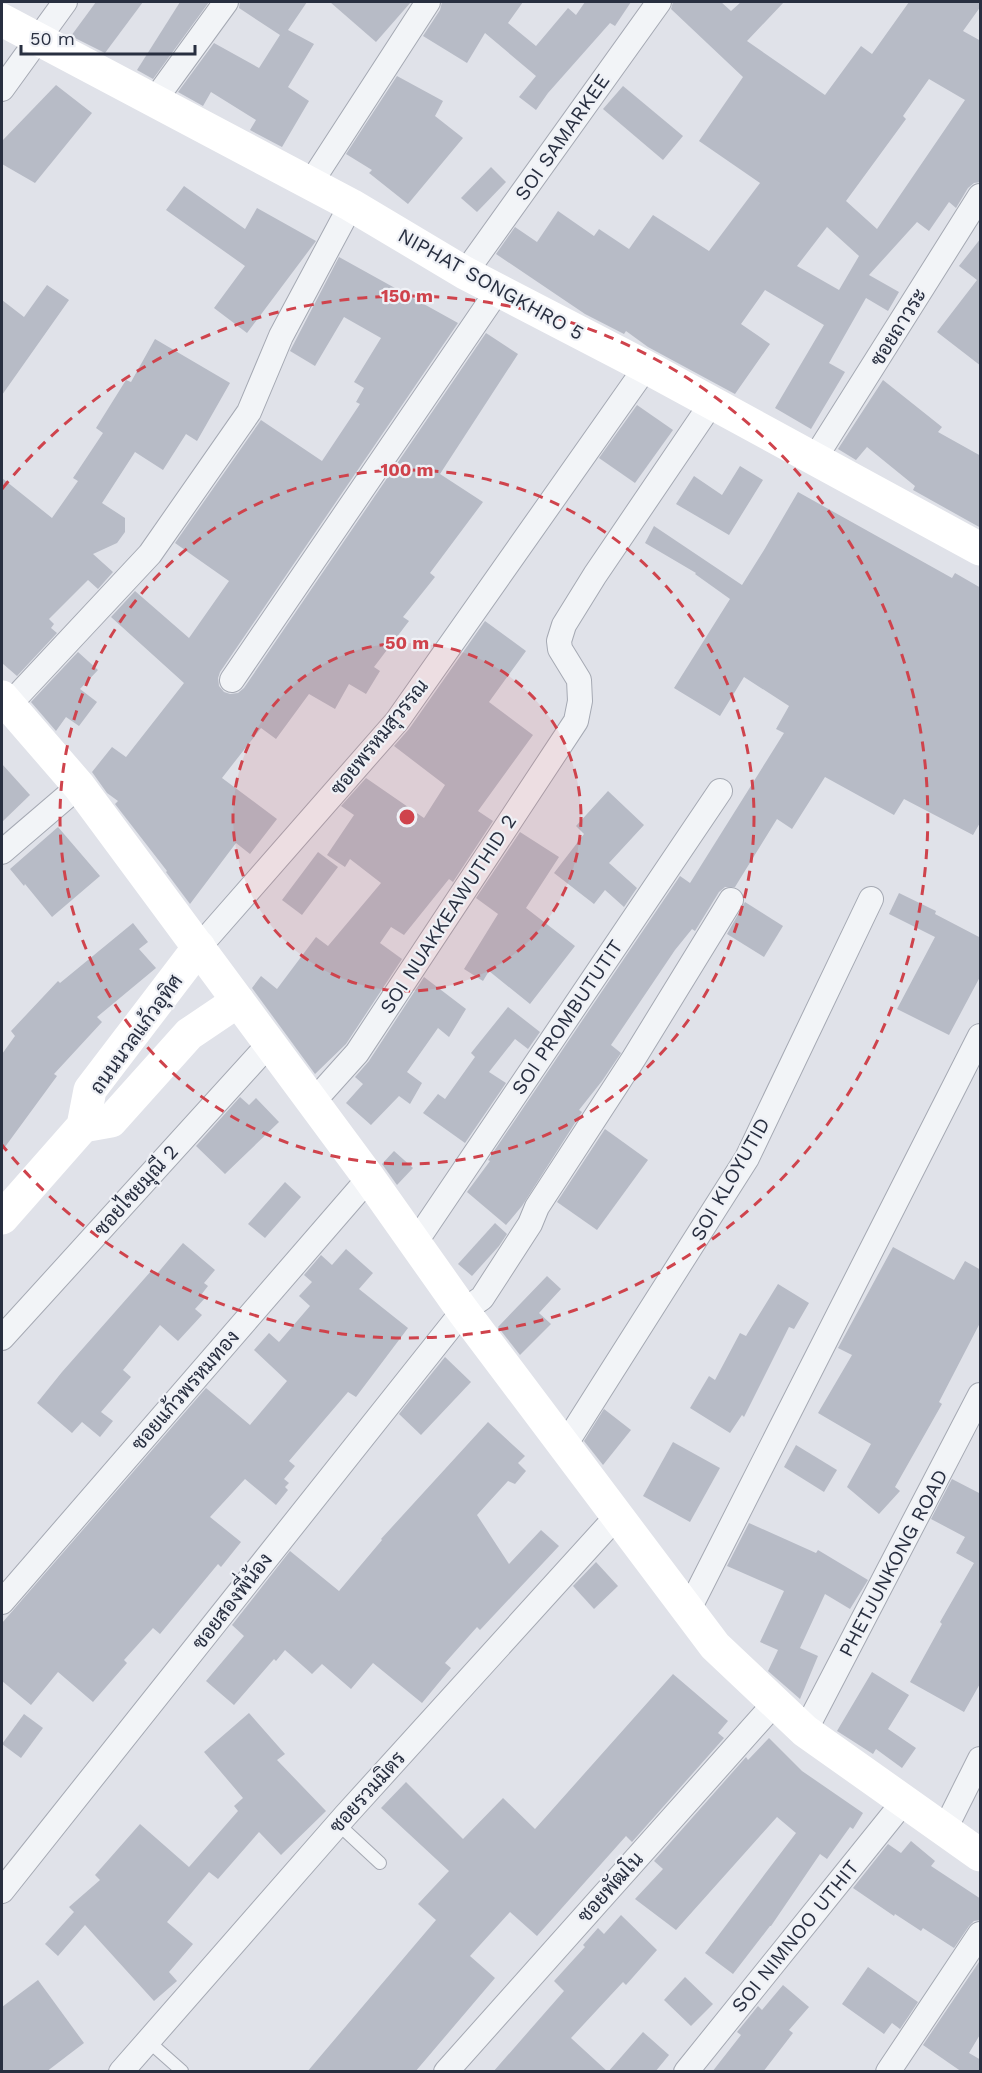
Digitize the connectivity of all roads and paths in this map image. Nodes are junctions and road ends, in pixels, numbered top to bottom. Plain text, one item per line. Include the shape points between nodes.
1 (65, 2) edge
2 (226, 2) edge
3 (428, 2) edge
4 (659, 2) edge
5 (2, 20) edge
6 (37, 40) junction
7 (2, 89) edge
8 (154, 101) junction
9 (310, 184) junction
10 (981, 196) edge
11 (351, 205) junction
12 (465, 273) junction
13 (498, 290) junction
14 (646, 367) junction
15 (711, 404) junction
16 (815, 458) junction
17 (981, 549) edge
18 (232, 680) dead end
19 (5, 702) edge
20 (79, 786) junction
21 (720, 791) dead end
22 (2, 852) edge
23 (871, 899) dead end
24 (731, 900) dead end
25 (200, 947) junction
26 (238, 1001) junction
27 (981, 1036) edge
28 (270, 1043) junction
29 (313, 1102) junction
30 (83, 1126) junction
31 (369, 1178) junction
32 (2, 1218) edge
33 (415, 1243) junction
34 (463, 1311) junction
35 (2, 1338) edge
36 (981, 1395) edge
37 (565, 1445) junction
38 (617, 1516) junction
39 (2, 1602) edge
40 (688, 1611) junction
41 (775, 1704) junction
42 (805, 1731) junction
43 (981, 1759) edge
44 (904, 1800) junction
45 (338, 1824) junction
46 (945, 1829) junction
47 (981, 1855) edge
48 (380, 1863) dead end
49 (2, 1892) edge
50 (981, 1934) edge
51 (148, 2041) junction
52 (182, 2071) edge
53 (121, 2072) edge
54 (446, 2072) edge
55 (686, 2072) edge
56 (888, 2072) edge

1 - 6 street
2 - 8 street
3 - 9 street
4 - 12 street, SOI SAMARKEE
5 - 6 street, NIPHAT SONGKHRO 5
6 - 7 street
6 - 8 street, NIPHAT SONGKHRO 5
8 - 9 street, NIPHAT SONGKHRO 5
9 - 11 street, NIPHAT SONGKHRO 5
10 - 16 street, ซอยถาวระ
11 - 12 street, NIPHAT SONGKHRO 5
11 - 19 street via 280,336 249,412 150,554
12 - 13 street, NIPHAT SONGKHRO 5
13 - 14 street, NIPHAT SONGKHRO 5
13 - 18 street
14 - 15 street, NIPHAT SONGKHRO 5
14 - 25 street, ซอยพรหมสุวรรณ via 397,721
15 - 16 street, NIPHAT SONGKHRO 5
15 - 29 street, SOI NUAKKEAWUTHID 2 via 564,625 560,649 579,680 576,721 357,1053
16 - 17 street, NIPHAT SONGKHRO 5
19 - 20 street
20 - 22 street
20 - 25 street
21 - 33 street, SOI PROMBUTUTIT
23 - 37 street, SOI KLOYUTID via 747,1158
24 - 34 street, ซอยสองพี่น้อง via 514,1250 482,1298
25 - 26 street
25 - 30 street, ถนนนวลแก้วอุทิศ via 90,1090
26 - 28 street
26 - 30 street, ถนนนวลแก้วอุทิศ via 189,1034 111,1121
27 - 40 street
28 - 29 street
28 - 35 street, ซอยไชยมุณี 2
29 - 31 street
30 - 32 street
31 - 33 street
31 - 39 street, ซอยแก้วพรหมทอง
33 - 34 street
34 - 37 street
34 - 49 street, ซอยสองพี่น้อง
36 - 42 street, PHETJUNKONG ROAD
37 - 38 street
38 - 40 street
38 - 45 street, ซอยรวมมิตร
40 - 41 street via 715,1646
41 - 42 street
41 - 54 street, ซอยพัฒโน
42 - 44 street
43 - 46 street
44 - 46 street
44 - 55 street, SOI NIMNOO UTHIT
45 - 48 lane
45 - 51 street, ซอยรวมมิตร
46 - 47 street
50 - 56 street
51 - 52 lane
51 - 53 street, ซอยรวมมิตร

